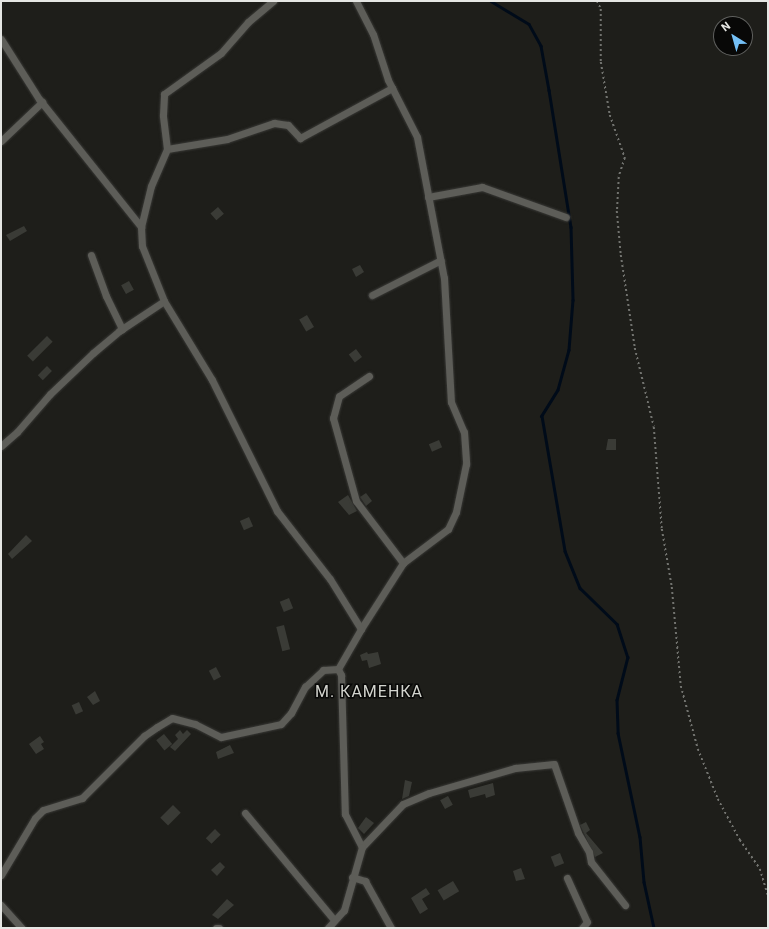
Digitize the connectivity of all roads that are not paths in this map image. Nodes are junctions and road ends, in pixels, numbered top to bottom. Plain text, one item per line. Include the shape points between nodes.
1 (273, 1) edge
2 (356, 1) edge
3 (1, 39) edge
4 (392, 88) junction
5 (42, 102) junction
6 (1, 141) edge
7 (167, 149) junction
8 (428, 197) junction
9 (566, 217) dead end
10 (141, 227) junction
11 (91, 255) dead end
12 (440, 260) junction
13 (372, 295) dead end
14 (164, 300) junction
15 (122, 329) junction
16 (369, 376) dead end
17 (1, 446) edge
18 (403, 562) junction
19 (361, 629) junction
20 (338, 669) junction
21 (245, 813) dead end
22 (362, 847) junction
23 (1, 875) edge
24 (352, 877) junction
25 (567, 878) dead end
26 (1, 905) edge
27 (625, 905) dead end
28 (334, 920) junction
29 (22, 928) edge
30 (216, 928) edge
31 (219, 928) edge
32 (328, 928) edge
33 (391, 928) edge
34 (582, 928) edge

1 - 7 street via 248,22 221,53 164,94 163,115
2 - 4 street via 373,34
3 - 5 street
4 - 7 street via 300,138 288,125 274,123 227,139
4 - 8 street via 417,137
5 - 6 street
5 - 10 street
7 - 10 street via 151,186
8 - 9 street via 482,187
8 - 12 street
10 - 14 street via 142,246
11 - 15 street via 106,296
12 - 13 street
12 - 18 street via 444,278 451,402 464,432 466,464 456,512 448,528
14 - 15 street
14 - 19 street via 212,380 277,511 330,579
15 - 17 street via 50,394 18,432
16 - 18 street via 339,396 333,418 356,501
18 - 19 street
19 - 20 street
20 - 22 street via 341,675 345,814
20 - 23 street via 323,670 305,687 291,713 281,724 221,737 195,724 172,718 157,727 144,736 82,798 43,810 35,818
21 - 28 street
22 - 24 street
22 - 27 street via 403,804 430,793 515,768 554,764 578,833 589,852 590,862
24 - 28 street via 344,910
24 - 33 street via 365,880
25 - 34 street via 587,922
26 - 29 street
28 - 32 street
30 - 31 street

